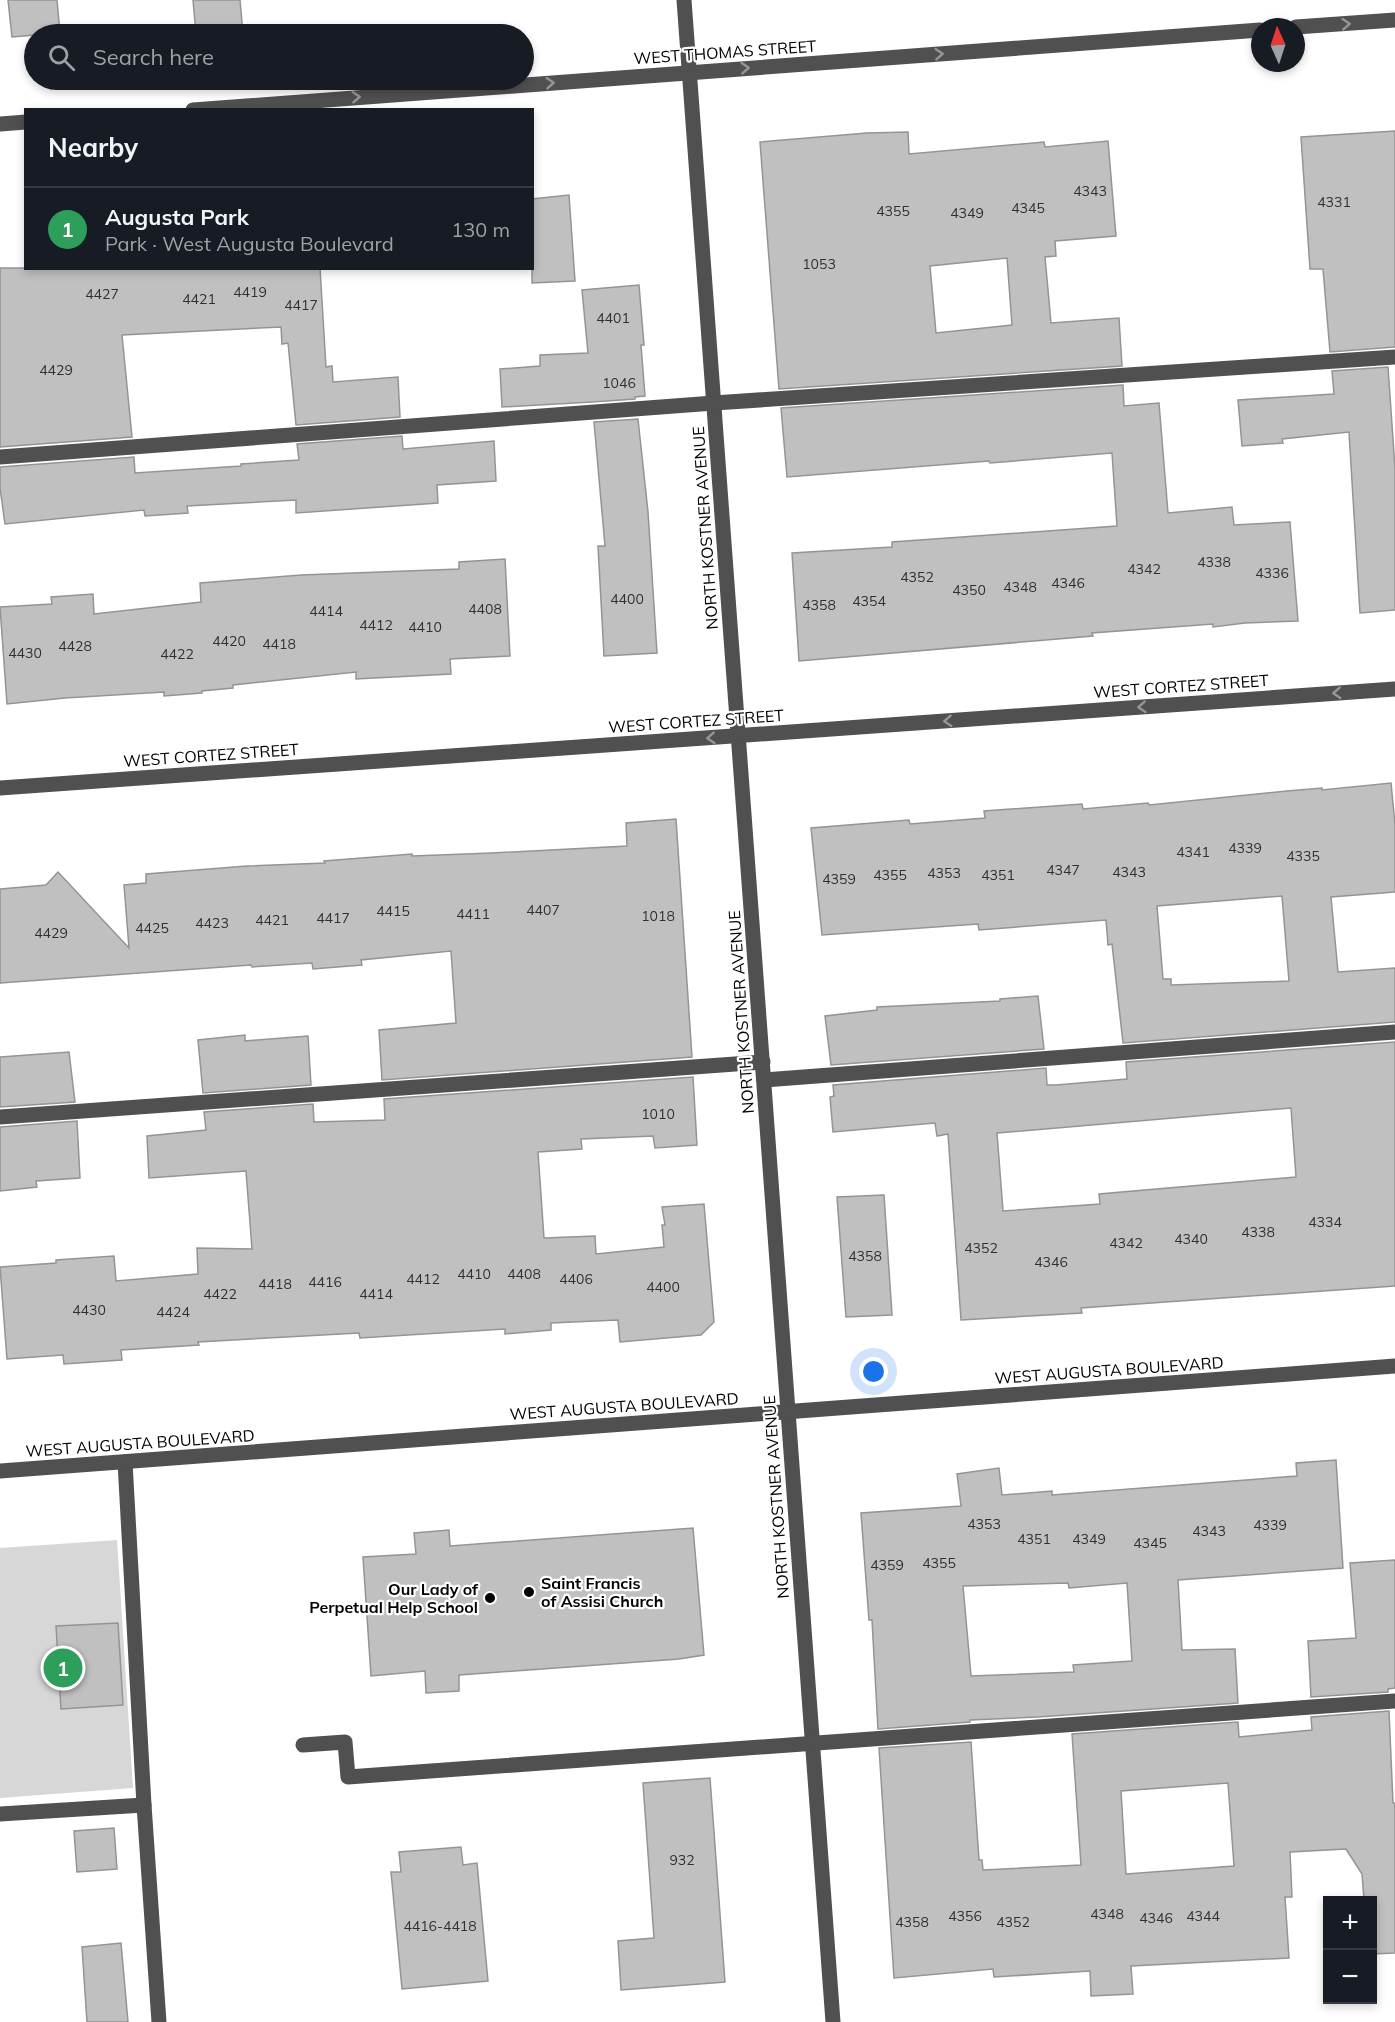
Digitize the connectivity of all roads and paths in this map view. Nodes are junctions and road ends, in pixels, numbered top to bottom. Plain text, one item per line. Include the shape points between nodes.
1 (684, 0) edge
2 (1395, 20) edge
3 (1305, 26) edge
4 (1251, 31) edge
5 (690, 72) junction
6 (534, 84) edge
7 (455, 90) edge
8 (219, 108) edge
9 (24, 122) edge
10 (0, 124) edge
11 (1395, 357) edge
12 (714, 403) junction
13 (0, 457) edge
14 (1395, 689) edge
15 (739, 736) junction
16 (0, 788) edge
17 (1395, 1032) edge
18 (763, 1062) junction
19 (764, 1080) junction
20 (0, 1117) edge
21 (1395, 1366) edge
22 (788, 1412) junction
23 (125, 1462) junction
24 (0, 1471) edge
25 (1395, 1701) edge
26 (812, 1743) junction
27 (303, 1745) dead end
28 (144, 1804) junction
29 (0, 1814) edge
30 (159, 2022) edge
31 (833, 2022) edge

1 - 5 street, NORTH KOSTNER AVENUE
3 -> 2 street
5 -> 4 street, WEST THOMAS STREET
6 -> 5 street, WEST THOMAS STREET
5 - 12 street, NORTH KOSTNER AVENUE
8 -> 7 street, WEST THOMAS STREET
9 - 10 street
11 - 12 street
12 - 13 street
12 - 15 street, NORTH KOSTNER AVENUE
14 -> 15 street, WEST CORTEZ STREET
15 -> 16 street, WEST CORTEZ STREET
15 - 18 street, NORTH KOSTNER AVENUE
17 - 19 street
18 - 19 street, NORTH KOSTNER AVENUE
18 - 20 street
19 - 22 street, NORTH KOSTNER AVENUE
21 - 22 street, WEST AUGUSTA BOULEVARD
22 - 23 street, WEST AUGUSTA BOULEVARD
22 - 26 street, NORTH KOSTNER AVENUE
23 - 24 street, WEST AUGUSTA BOULEVARD
23 - 28 street
25 - 26 street
26 - 27 street via 348,1777 345,1742
26 - 31 street, NORTH KOSTNER AVENUE
28 - 29 street
28 - 30 street

